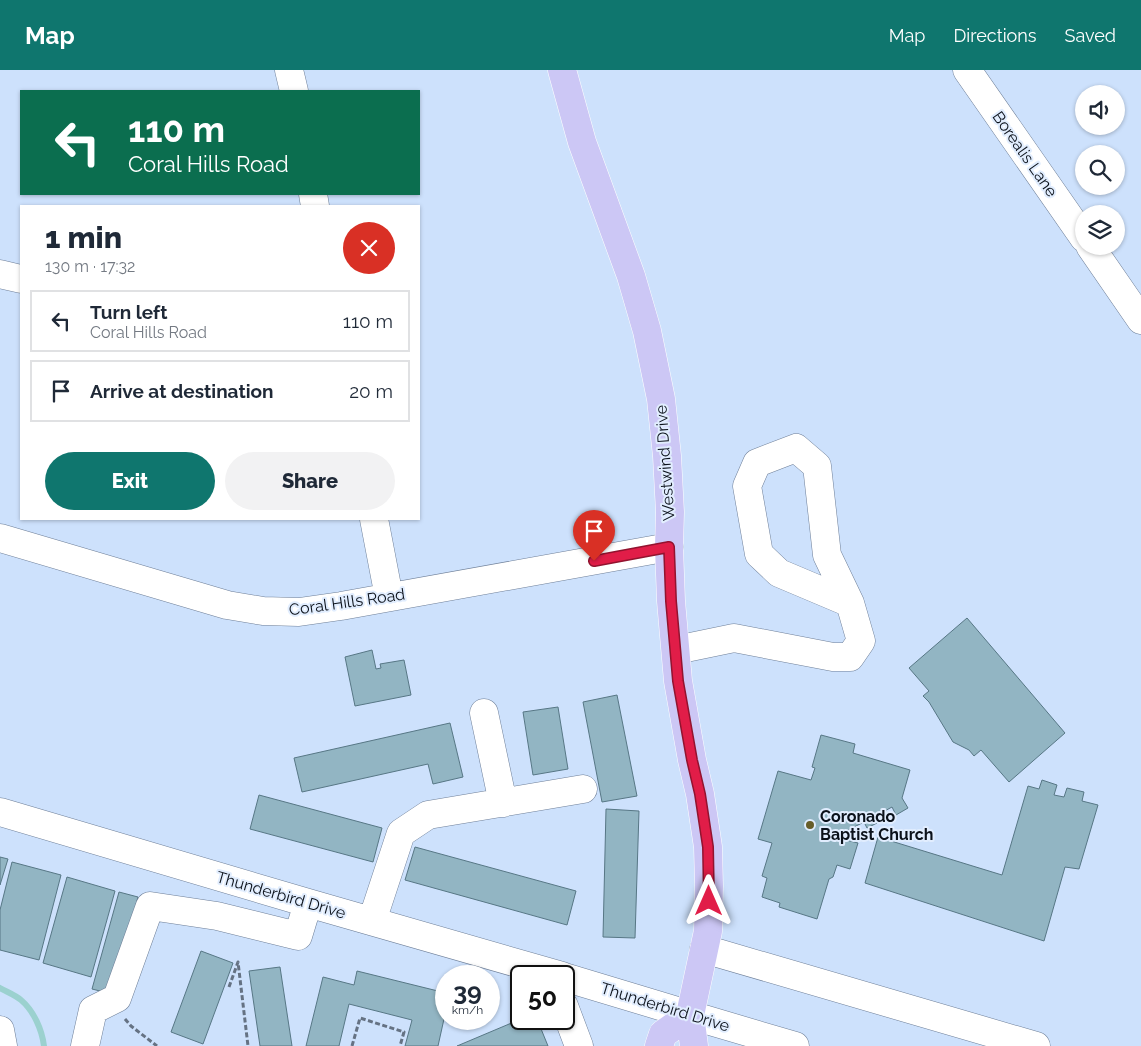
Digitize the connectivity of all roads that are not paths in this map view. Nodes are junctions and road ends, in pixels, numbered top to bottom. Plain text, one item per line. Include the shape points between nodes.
1 (290, 70) edge
2 (562, 70) edge
3 (966, 70) edge
4 (294, 90) edge
5 (1075, 225) edge
6 (1096, 255) edge
7 (0, 274) edge
8 (20, 279) edge
9 (1141, 320) edge
10 (374, 520) edge
11 (0, 538) edge
12 (669, 547) junction
13 (389, 597) junction
14 (850, 603) junction
15 (676, 650) junction
16 (484, 713) dead end
17 (583, 790) dead end
18 (503, 803) junction
19 (0, 812) edge
20 (229, 879) junction
21 (308, 903) junction
22 (217, 916) junction
23 (372, 921) junction
24 (704, 949) junction
25 (520, 965) edge
26 (575, 981) edge
27 (690, 1015) junction
28 (0, 1030) edge
29 (573, 1030) edge
30 (3, 1046) edge
31 (85, 1046) edge
32 (579, 1046) edge
33 (659, 1046) edge
34 (694, 1046) edge
35 (795, 1046) edge
36 (1036, 1046) edge

1 - 4 street
2 - 12 main road, Westwind Drive via 582,142 631,276 647,331 661,399 667,456
3 - 5 street, Borealis Lane
6 - 9 street
7 - 8 street
10 - 13 street
11 - 13 street, Coral Hills Road via 227,605 299,612
12 - 13 street, Coral Hills Road
12 - 15 main road, Westwind Drive
14 - 14 street via 827,554 817,466 796,448 757,463 747,486 759,554 779,573
14 - 15 street via 861,641 850,657 833,657 734,638
15 - 24 main road, Westwind Drive via 678,681 708,847 708,931
16 - 18 street
17 - 18 street
18 - 23 street via 428,815 401,833
19 - 20 street, Thunderbird Drive
20 - 21 street, Thunderbird Drive
20 - 22 street
21 - 22 street via 298,936
21 - 23 street, Thunderbird Drive
22 - 31 street via 150,906 117,998 93,1010
23 - 25 street, Thunderbird Drive
24 - 27 main road, Westwind Drive
24 - 36 street
26 - 27 street, Thunderbird Drive
27 - 33 main road via 662,1034
27 - 34 main road, Westwind Drive
27 - 35 street, Thunderbird Drive
28 - 30 street
29 - 32 street

